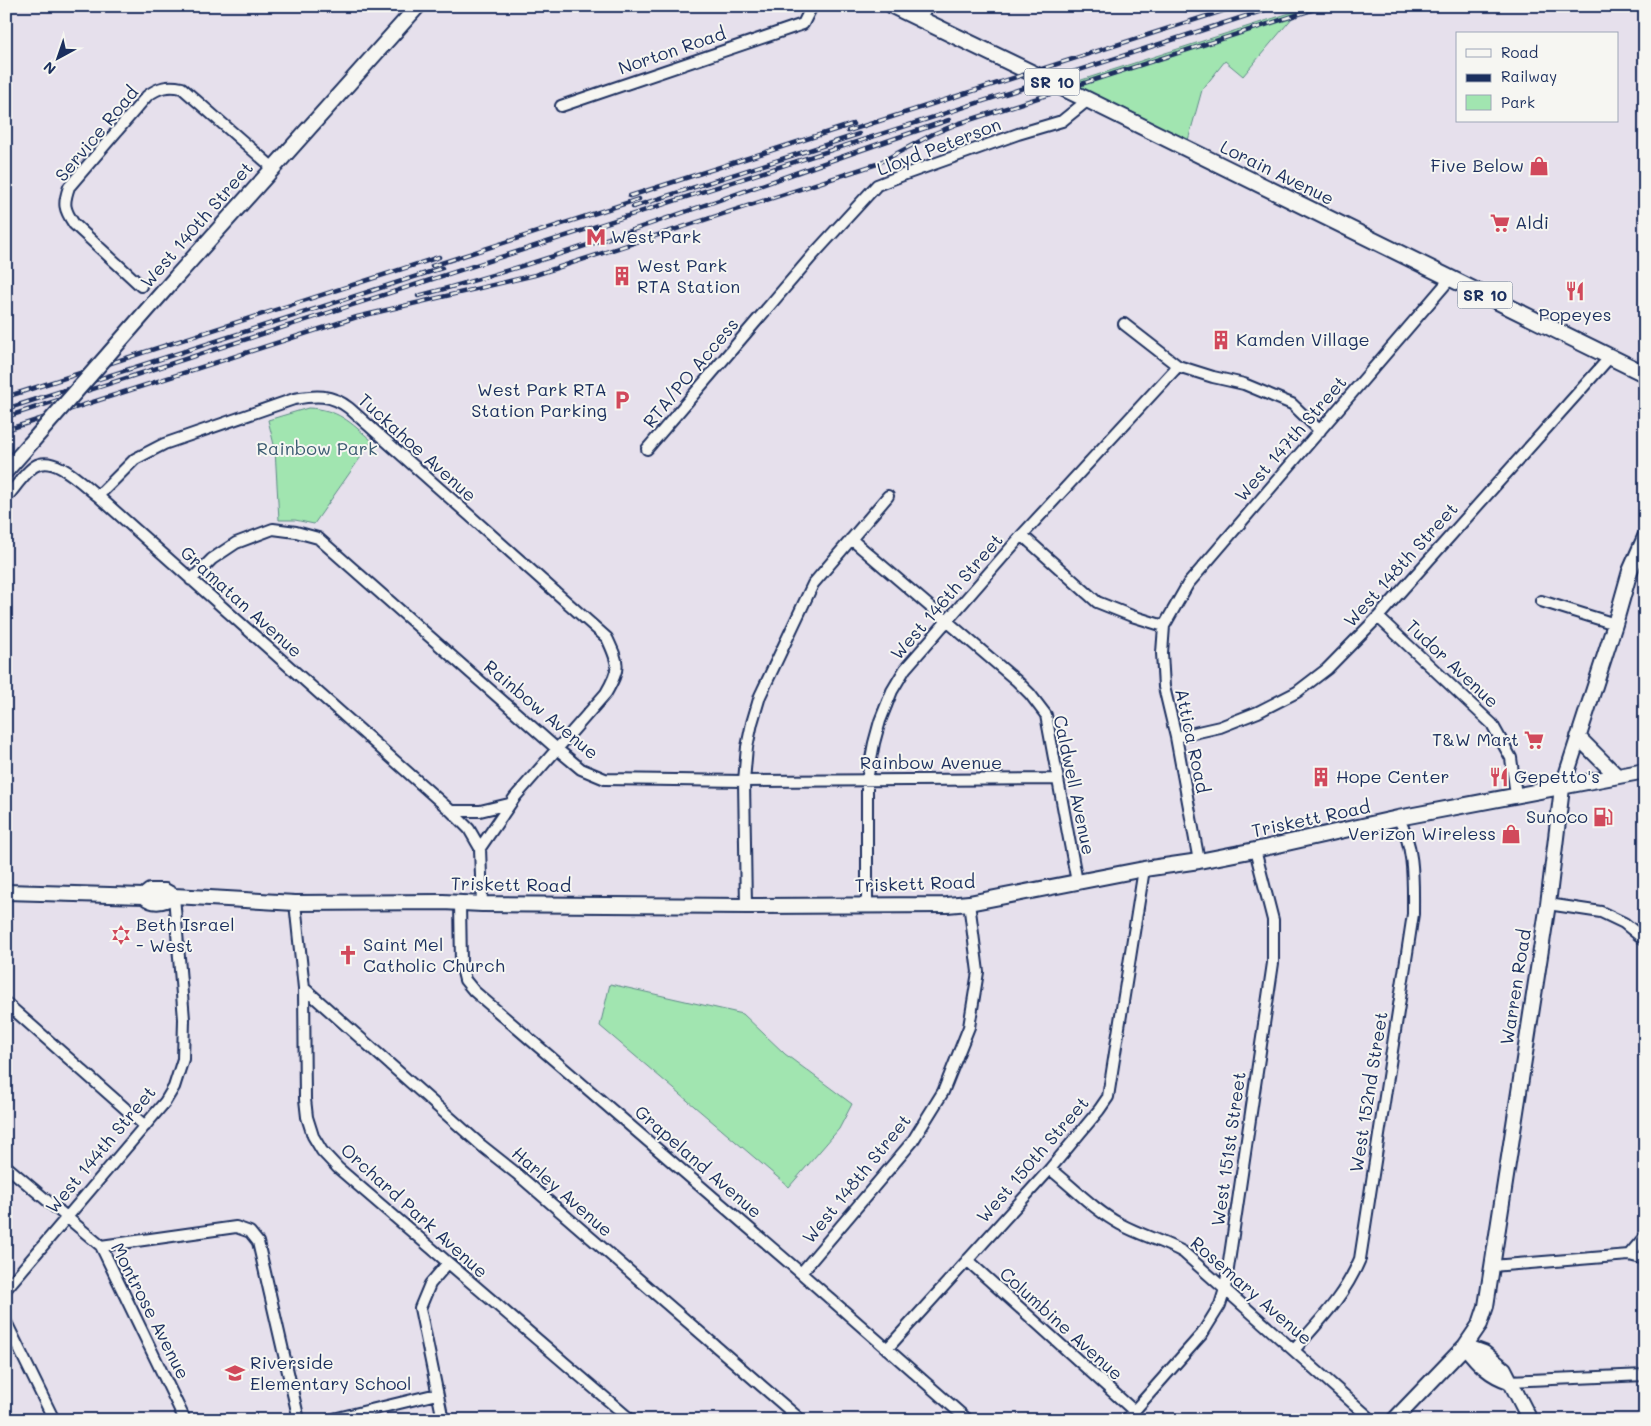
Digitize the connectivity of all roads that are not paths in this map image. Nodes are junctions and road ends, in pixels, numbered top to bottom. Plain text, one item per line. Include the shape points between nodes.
1 (418, 6) edge
2 (812, 6) edge
3 (894, 6) edge
4 (929, 6) edge
5 (918, 18) junction
6 (1088, 100) junction
7 (561, 106) dead end
8 (272, 167) junction
9 (818, 250) joint
10 (1450, 279) junction
11 (141, 286) dead end
12 (1124, 324) dead end
13 (1610, 357) junction
14 (1178, 366) junction
15 (1645, 374) edge
16 (1320, 431) junction
17 (647, 450) dead end
18 (6, 470) edge
19 (98, 496) junction
20 (888, 496) dead end
21 (6, 498) edge
22 (1022, 535) junction
23 (1645, 537) edge
24 (851, 539) junction
25 (191, 580) junction
26 (1541, 601) dead end
27 (1378, 617) junction
28 (947, 621) junction
29 (1614, 624) junction
30 (1164, 626) junction
31 (1176, 737) junction
32 (1578, 738) junction
33 (557, 749) junction
34 (1645, 771) edge
35 (1617, 776) junction
36 (1057, 779) junction
37 (867, 780) junction
38 (744, 781) junction
39 (1562, 788) junction
40 (1516, 795) junction
41 (510, 804) junction
42 (451, 811) junction
43 (1398, 818) junction
44 (480, 848) junction
45 (1255, 850) junction
46 (1199, 861) junction
47 (1144, 869) junction
48 (1077, 882) junction
49 (6, 892) edge
50 (174, 896) junction
51 (295, 903) junction
52 (460, 903) junction
53 (969, 903) junction
54 (482, 904) junction
55 (1548, 904) junction
56 (868, 905) junction
57 (746, 906) junction
58 (1645, 940) edge
59 (304, 988) junction
60 (6, 1003) edge
61 (145, 1126) junction
62 (6, 1166) edge
63 (1050, 1169) junction
64 (66, 1218) junction
65 (1645, 1236) edge
66 (101, 1246) junction
67 (1629, 1255) junction
68 (1645, 1259) edge
69 (967, 1260) junction
70 (447, 1264) junction
71 (1492, 1266) junction
72 (801, 1273) junction
73 (6, 1289) edge
74 (1225, 1289) junction
75 (6, 1322) edge
76 (1465, 1346) junction
77 (888, 1349) junction
78 (1294, 1350) junction
79 (1645, 1375) edge
80 (1509, 1381) junction
81 (437, 1394) junction
82 (1134, 1411) junction
83 (54, 1420) edge
84 (185, 1420) edge
85 (299, 1420) edge
86 (329, 1420) edge
87 (443, 1420) edge
88 (631, 1420) edge
89 (801, 1420) edge
90 (968, 1420) edge
91 (1126, 1420) edge
92 (1372, 1420) edge
93 (1394, 1420) edge
94 (1530, 1420) edge

1 - 8 main road, West 140th Street
2 - 7 street, Norton Road via 803,24
3 - 5 main road, Lorain Avenue / SR 10
4 - 5 street
5 - 6 main road, Lorain Avenue / SR 10
6 - 9 street, Lloyd Peterson via 1062,121 878,185
6 - 10 main road, Lorain Avenue / SR 10
8 - 11 street, Service Road via 182,88 156,88 147,96 69,187 64,200 74,224
8 - 18 main road, West 140th Street, bridge
9 - 17 street, RTA/PO Access
10 - 13 main road, Lorain Avenue / SR 10
10 - 16 street, West 147th Street
12 - 14 street
13 - 15 main road, Lorain Avenue / SR 10
13 - 27 street, West 148th Street
14 - 16 street via 1244,384 1292,404
14 - 22 street, West 146th Street
16 - 30 street, West 147th Street via 1188,584
19 - 21 street, Gramatan Avenue via 56,464 44,462 34,466
19 - 25 street, Gramatan Avenue
19 - 33 street, Tuckahoe Avenue via 135,459 164,444 294,399 308,396 338,400 607,638 617,661 615,678 606,693
20 - 24 street
22 - 28 street, West 146th Street
22 - 30 street via 1097,602
23 - 29 main road, Warren Road via 1630,571
24 - 28 street, Caldwell Avenue
24 - 38 street via 813,584 760,696 746,748
25 - 33 street, Rainbow Avenue via 212,559 236,543 272,529 318,538
25 - 42 street, Gramatan Avenue
26 - 29 street
27 - 31 street, West 148th Street via 1327,669 1297,692 1220,727
27 - 40 street, Tudor Avenue via 1492,724 1511,758
28 - 36 street, Caldwell Avenue via 1017,681 1046,715
28 - 37 street, West 146th Street via 905,669 892,691 874,743
29 - 32 main road, Warren Road
30 - 31 street, Attica Road via 1164,687
31 - 46 street, Attica Road
32 - 35 main road
32 - 39 main road, Warren Road
33 - 38 street, Rainbow Avenue via 581,769 605,779
33 - 41 street
34 - 35 main road, Triskett Road
35 - 39 main road, Triskett Road
36 - 37 street, Rainbow Avenue
36 - 48 street, Caldwell Avenue
37 - 38 street, Rainbow Avenue
37 - 56 street, West 146th Street
38 - 57 street
39 - 40 main road, Triskett Road
39 - 55 main road, Warren Road
40 - 43 main road, Triskett Road
41 - 42 street via 480,811
41 - 44 street
42 - 44 street, Gramatan Avenue via 469,829
43 - 45 main road, Triskett Road
43 - 78 street, West 152nd Street via 1405,830 1412,870 1412,914 1360,1259 1340,1297
44 - 54 street, Gramatan Avenue
45 - 46 main road, Triskett Road
45 - 74 street, West 151st Street via 1273,920 1273,963
46 - 47 main road, Triskett Road
47 - 48 main road, Triskett Road
47 - 63 street, West 150th Street via 1108,1097
48 - 53 main road, Triskett Road
49 - 50 main road, Triskett Road via 144,896 154,902
50 - 51 main road, Triskett Road
50 - 61 street, West 144th Street via 184,1019 183,1058 174,1087
51 - 52 main road, Triskett Road
51 - 59 street, Orchard Park Avenue
52 - 54 main road, Triskett Road
52 - 72 street, Grapeland Avenue via 461,964 465,980 474,991
53 - 56 main road, Triskett Road
53 - 72 street, West 148th Street via 978,972 969,1027 943,1092 912,1142
54 - 57 main road, Triskett Road
55 - 58 street via 1601,912 1624,923
55 - 71 main road, Warren Road
56 - 57 main road, Triskett Road
59 - 70 street, Orchard Park Avenue via 304,1099 313,1136 338,1168
59 - 89 street, Harley Avenue
60 - 61 street
61 - 64 street, West 144th Street
62 - 64 street, Montrose Avenue
63 - 69 street, West 150th Street
63 - 74 street, Rosemary Avenue via 1120,1224 1183,1252
64 - 66 street, Montrose Avenue
64 - 73 street, West 144th Street
65 - 67 street
66 - 84 street, Montrose Avenue
66 - 85 street via 236,1228 250,1232 258,1242
67 - 68 street
67 - 71 street
69 - 77 street, West 150th Street
69 - 82 street, Columbine Avenue
70 - 81 street via 430,1284 420,1308
70 - 88 street, Orchard Park Avenue
71 - 76 main road, Warren Road via 1480,1324
72 - 77 street, Grapeland Avenue
74 - 78 street, Rosemary Avenue
74 - 82 street, West 151st Street via 1220,1305 1202,1334
75 - 83 street
76 - 80 main road via 1484,1353 1504,1369
76 - 93 main road, Warren Road
77 - 90 street, Grapeland Avenue
78 - 92 street, Rosemary Avenue
79 - 80 street
80 - 94 main road
81 - 86 street
81 - 87 street
82 - 91 street, West 151st Street

